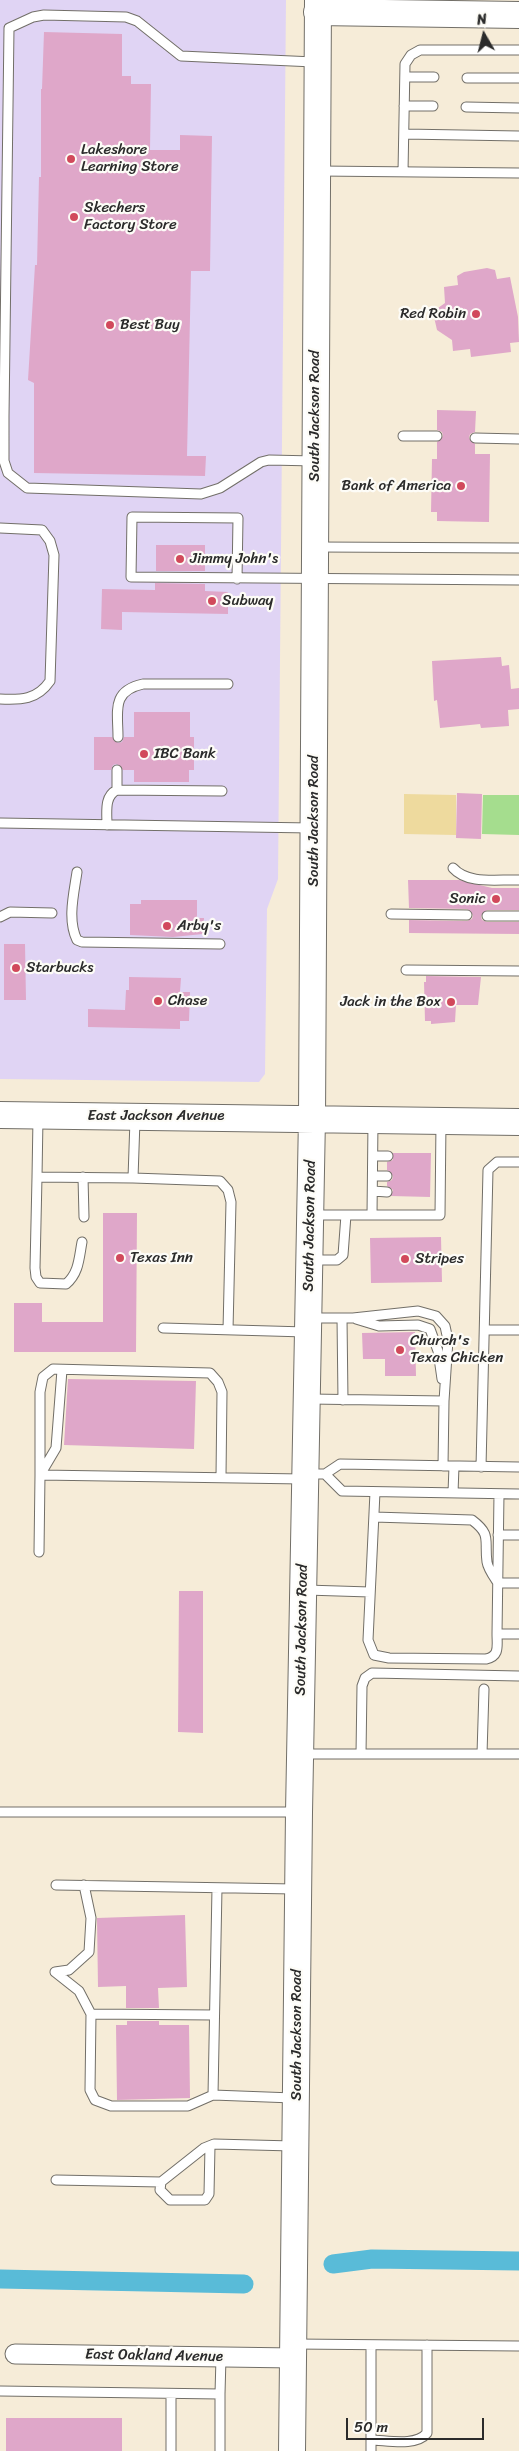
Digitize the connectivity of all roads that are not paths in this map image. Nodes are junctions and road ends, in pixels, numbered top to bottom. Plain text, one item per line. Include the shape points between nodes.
1 (317, 6) edge
2 (519, 15) edge
3 (519, 50) edge
4 (316, 62) junction
5 (405, 77) junction
6 (434, 77) dead end
7 (467, 78) dead end
8 (519, 78) edge
9 (404, 106) junction
10 (434, 106) dead end
11 (466, 107) dead end
12 (519, 108) edge
13 (404, 134) junction
14 (519, 136) edge
15 (316, 171) junction
16 (403, 172) junction
17 (519, 172) edge
18 (403, 436) dead end
19 (437, 436) dead end
20 (475, 438) dead end
21 (519, 438) edge
22 (315, 461) junction
23 (0, 528) edge
24 (315, 547) junction
25 (519, 548) edge
26 (314, 578) junction
27 (237, 579) junction
28 (519, 580) edge
29 (228, 684) dead end
30 (0, 700) edge
31 (118, 737) dead end
32 (117, 770) dead end
33 (117, 790) junction
34 (222, 791) dead end
35 (0, 823) edge
36 (107, 825) junction
37 (314, 828) junction
38 (453, 868) dead end
39 (77, 872) dead end
40 (519, 880) edge
41 (52, 913) dead end
42 (391, 914) dead end
43 (466, 915) dead end
44 (487, 916) dead end
45 (519, 916) edge
46 (0, 917) edge
47 (220, 944) dead end
48 (406, 970) dead end
49 (519, 971) edge
50 (0, 1115) edge
51 (38, 1115) junction
52 (135, 1116) junction
53 (312, 1118) junction
54 (373, 1119) junction
55 (441, 1120) junction
56 (519, 1122) edge
57 (373, 1156) junction
58 (388, 1156) dead end
59 (430, 1157) dead end
60 (440, 1157) junction
61 (519, 1162) edge
62 (373, 1176) junction
63 (387, 1176) dead end
64 (37, 1177) junction
65 (83, 1177) junction
66 (133, 1178) junction
67 (373, 1191) junction
68 (430, 1191) dead end
69 (387, 1192) dead end
70 (440, 1192) junction
71 (311, 1215) junction
72 (346, 1215) junction
73 (372, 1215) junction
74 (84, 1217) dead end
75 (82, 1242) dead end
76 (310, 1260) junction
77 (342, 1318) junction
78 (353, 1318) junction
79 (308, 1325) junction
80 (163, 1328) dead end
81 (228, 1330) junction
82 (485, 1330) junction
83 (519, 1330) edge
84 (62, 1370) junction
85 (307, 1399) junction
86 (343, 1400) junction
87 (444, 1401) junction
88 (443, 1466) junction
89 (454, 1466) junction
90 (481, 1467) junction
91 (519, 1467) edge
92 (40, 1475) junction
93 (312, 1475) junction
94 (221, 1476) junction
95 (375, 1492) junction
96 (453, 1493) junction
97 (499, 1494) junction
98 (519, 1494) edge
99 (374, 1517) junction
100 (498, 1535) junction
101 (519, 1535) edge
102 (39, 1552) dead end
103 (498, 1583) junction
104 (519, 1583) edge
105 (303, 1590) junction
106 (370, 1592) junction
107 (497, 1634) junction
108 (519, 1634) edge
109 (519, 1676) edge
110 (484, 1689) dead end
111 (300, 1754) junction
112 (361, 1754) junction
113 (482, 1754) junction
114 (519, 1754) edge
115 (0, 1812) edge
116 (298, 1812) junction
117 (56, 1884) dead end
118 (84, 1885) junction
119 (217, 1888) junction
120 (298, 1889) junction
121 (91, 2014) junction
122 (214, 2015) junction
123 (213, 2094) junction
124 (296, 2098) junction
125 (210, 2146) junction
126 (296, 2146) junction
127 (56, 2180) dead end
128 (161, 2182) junction
129 (371, 2345) junction
130 (427, 2345) junction
131 (519, 2346) edge
132 (294, 2351) junction
133 (15, 2354) dead end
134 (221, 2357) junction
135 (0, 2391) edge
136 (172, 2394) junction
137 (220, 2394) junction
138 (371, 2440) junction
139 (171, 2451) edge
140 (220, 2451) edge
141 (292, 2451) edge
142 (371, 2451) edge

1 - 2 main road
1 - 4 main road, South Jackson Road
3 - 5 lane via 420,50 405,64
4 - 15 main road, South Jackson Road
4 - 22 lane via 181,56 137,21 126,17 44,15 9,28 4,416 4,461 8,473 27,488 201,494 220,488 261,462
5 - 6 lane
5 - 9 lane
7 - 8 lane
9 - 10 lane
9 - 13 lane
11 - 12 lane
13 - 14 lane
13 - 16 lane
15 - 16 lane
15 - 22 main road, South Jackson Road
16 - 17 lane
18 - 19 lane
20 - 21 lane
22 - 24 main road, South Jackson Road
23 - 30 lane via 42,530 54,555 50,681 42,692 35,695
24 - 25 lane
24 - 26 main road, South Jackson Road
26 - 27 lane
26 - 28 lane
26 - 37 main road, South Jackson Road
27 - 27 lane via 238,518 132,517 131,577
29 - 31 lane via 133,686 120,695
32 - 33 lane
33 - 34 lane
33 - 36 lane via 108,799
35 - 36 lane
36 - 37 lane
37 - 53 main road, South Jackson Road
38 - 40 lane via 460,876 472,879
39 - 47 lane via 72,902 72,929 77,940
41 - 46 lane via 10,912
42 - 43 lane
44 - 45 lane
48 - 49 lane
50 - 51 main road, East Jackson Avenue
51 - 52 main road, East Jackson Avenue
51 - 64 lane
52 - 53 main road, East Jackson Avenue
52 - 66 lane
53 - 54 main road, East Jackson Avenue
53 - 71 main road, South Jackson Road
54 - 55 main road, East Jackson Avenue
54 - 57 lane
55 - 56 main road, East Jackson Avenue
55 - 60 lane
57 - 58 lane
57 - 62 lane
59 - 60 lane
60 - 70 lane via 435,1177
61 - 82 lane via 497,1162 488,1170
62 - 63 lane
62 - 67 lane
64 - 65 lane
64 - 75 lane via 35,1268 40,1283 66,1284 71,1280 77,1271
65 - 66 lane
65 - 74 lane
66 - 81 lane via 220,1181 228,1190 231,1202
67 - 69 lane
67 - 73 lane
68 - 70 lane
70 - 73 lane via 440,1215
71 - 72 lane
71 - 76 main road, South Jackson Road
72 - 73 lane
72 - 76 lane via 343,1255 337,1260
76 - 79 main road, South Jackson Road
77 - 78 lane
77 - 79 lane
77 - 86 lane
78 - 87 lane via 379,1326 418,1325 430,1329 438,1351
78 - 87 lane via 418,1311 436,1316 445,1326 448,1340
79 - 81 lane
79 - 85 main road, South Jackson Road
80 - 81 lane
82 - 83 lane
82 - 90 lane
84 - 92 lane via 56,1448
84 - 92 lane via 53,1369 43,1377 40,1392
84 - 94 lane via 210,1373 222,1392
85 - 86 lane
85 - 93 main road, South Jackson Road
86 - 87 lane
87 - 88 lane
88 - 89 lane
88 - 93 lane via 340,1464
89 - 90 lane
89 - 96 lane
90 - 91 lane
92 - 94 lane
92 - 102 lane
93 - 94 lane
93 - 95 lane via 342,1491
93 - 105 main road, South Jackson Road
95 - 96 lane
95 - 99 lane
96 - 97 lane
97 - 98 lane
97 - 100 lane
99 - 103 lane via 472,1520 483,1528 487,1538 487,1564
99 - 106 lane
100 - 101 lane
100 - 103 lane
103 - 104 lane
103 - 107 lane
105 - 106 lane
105 - 111 main road, South Jackson Road
106 - 107 lane via 368,1640 374,1655 389,1658 493,1658 497,1653
107 - 108 lane
109 - 112 lane via 372,1674 365,1678 362,1686
110 - 113 lane
111 - 112 lane
111 - 116 main road, South Jackson Road
112 - 113 lane
113 - 114 lane
115 - 116 lane
116 - 120 main road, South Jackson Road
117 - 118 lane
118 - 119 lane
118 - 121 lane via 91,1918 89,1952 70,1970 55,1972 79,1991
119 - 120 lane
119 - 122 lane
120 - 124 main road, South Jackson Road
121 - 122 lane
121 - 123 lane via 90,2090 95,2100 111,2106 188,2106
122 - 123 lane
123 - 124 lane
124 - 126 main road, South Jackson Road
125 - 126 lane
125 - 128 lane
125 - 128 lane via 209,2194 205,2200 170,2200 160,2190
126 - 132 main road, South Jackson Road
127 - 128 lane
129 - 130 lane
129 - 132 lane
129 - 138 lane
130 - 131 lane
130 - 138 lane via 427,2433 414,2441
132 - 134 street, East Oakland Avenue
132 - 141 main road, South Jackson Road
133 - 134 street, East Oakland Avenue
134 - 137 lane
135 - 136 lane
136 - 137 lane
136 - 139 lane
137 - 140 lane
138 - 142 lane

